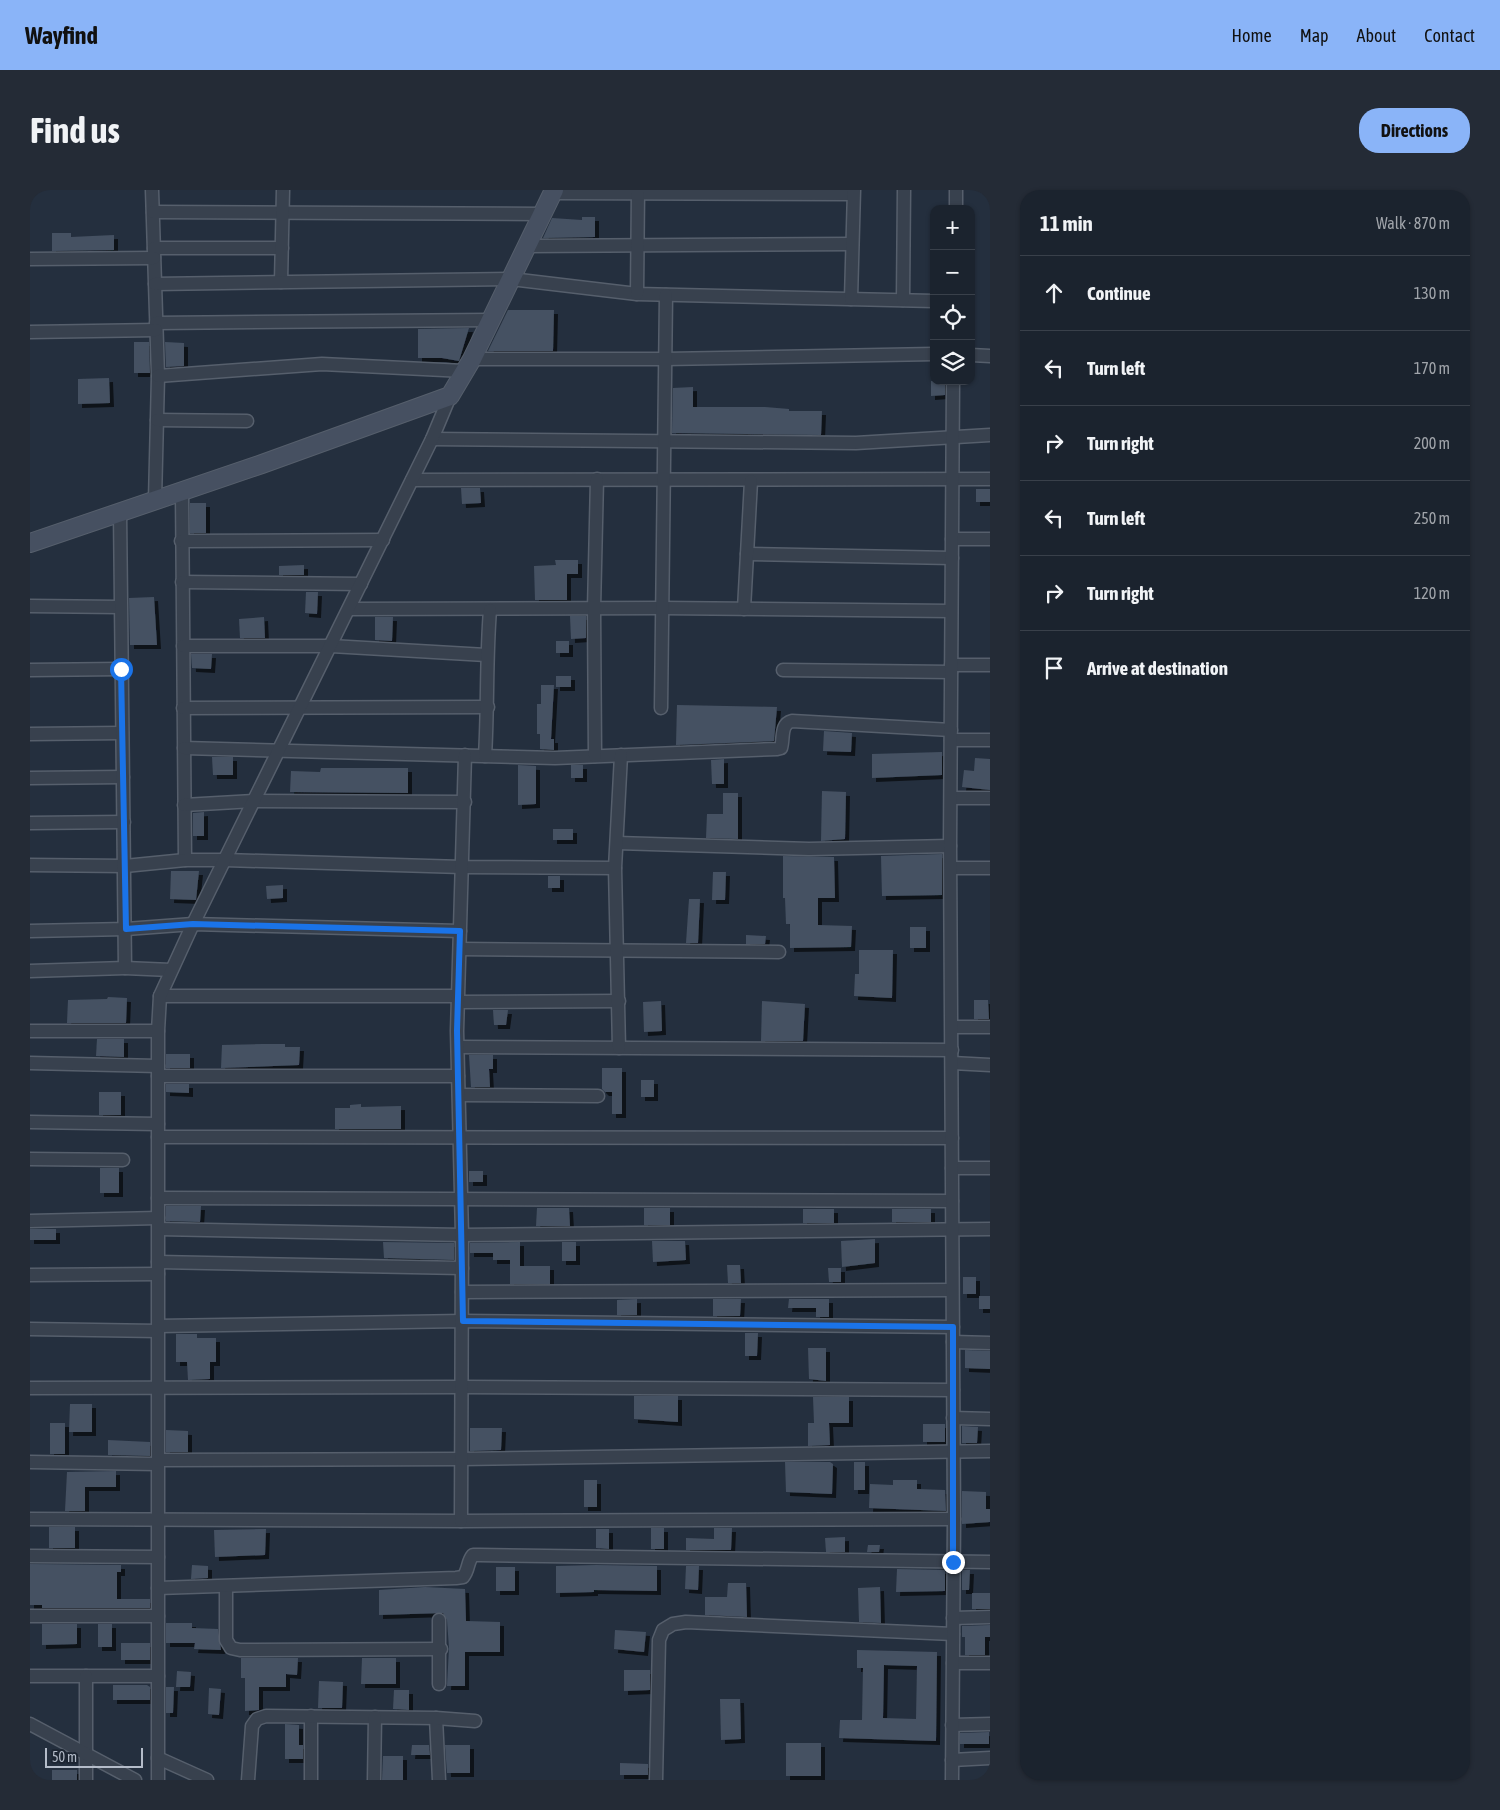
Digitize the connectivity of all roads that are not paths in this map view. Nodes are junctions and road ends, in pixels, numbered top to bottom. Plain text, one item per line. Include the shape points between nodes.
1 (152, 190) edge
2 (283, 190) edge
3 (904, 190) edge
4 (956, 190) edge
5 (554, 192) edge
6 (638, 192) edge
7 (769, 192) edge
8 (816, 192) edge
9 (853, 192) edge
10 (956, 205) edge
11 (153, 212) junction
12 (283, 212) junction
13 (543, 214) junction
14 (637, 244) junction
15 (852, 244) junction
16 (527, 246) junction
17 (282, 248) junction
18 (154, 253) junction
19 (30, 259) edge
20 (512, 279) junction
21 (281, 282) junction
22 (155, 284) junction
23 (637, 294) junction
24 (666, 294) junction
25 (851, 299) junction
26 (903, 300) junction
27 (930, 301) edge
28 (490, 320) junction
29 (156, 326) junction
30 (30, 332) edge
31 (930, 354) edge
32 (975, 355) edge
33 (990, 356) edge
34 (665, 359) junction
35 (468, 365) junction
36 (158, 376) junction
37 (953, 385) edge
38 (450, 396) junction
39 (157, 420) junction
40 (247, 421) dead end
41 (990, 435) edge
42 (952, 436) junction
43 (432, 439) junction
44 (664, 441) junction
45 (952, 478) junction
46 (990, 479) edge
47 (412, 480) junction
48 (597, 480) junction
49 (664, 480) junction
50 (751, 480) junction
51 (182, 491) junction
52 (155, 500) junction
53 (120, 512) junction
54 (952, 539) junction
55 (990, 539) edge
56 (383, 540) junction
57 (181, 541) junction
58 (30, 543) edge
59 (747, 554) junction
60 (952, 558) junction
61 (182, 582) junction
62 (361, 584) junction
63 (30, 606) edge
64 (120, 607) junction
65 (662, 608) junction
66 (744, 608) junction
67 (349, 609) junction
68 (594, 609) junction
69 (490, 610) junction
70 (952, 611) junction
71 (182, 646) junction
72 (331, 646) junction
73 (486, 655) junction
74 (990, 665) edge
75 (121, 669) junction
76 (951, 669) junction
77 (30, 670) edge
78 (783, 670) dead end
79 (301, 706) junction
80 (488, 707) junction
81 (183, 708) junction
82 (661, 708) dead end
83 (122, 733) junction
84 (30, 734) edge
85 (951, 735) junction
86 (990, 740) edge
87 (184, 748) junction
88 (280, 749) junction
89 (465, 755) junction
90 (621, 755) junction
91 (485, 756) junction
92 (595, 756) junction
93 (123, 777) junction
94 (30, 778) edge
95 (951, 798) junction
96 (990, 798) edge
97 (254, 801) junction
98 (465, 802) junction
99 (184, 806) junction
100 (124, 822) junction
101 (30, 823) edge
102 (617, 843) junction
103 (950, 846) junction
104 (185, 860) junction
105 (225, 860) junction
106 (30, 865) edge
107 (125, 866) junction
108 (462, 867) junction
109 (616, 868) junction
110 (951, 868) junction
111 (990, 868) edge
112 (193, 924) junction
113 (126, 929) junction
114 (30, 931) edge
115 (460, 931) junction
116 (460, 949) junction
117 (618, 951) junction
118 (779, 952) dead end
119 (125, 968) junction
120 (171, 970) junction
121 (30, 971) edge
122 (160, 996) junction
123 (458, 999) junction
124 (619, 1002) junction
125 (952, 1027) junction
126 (990, 1027) edge
127 (30, 1031) edge
128 (158, 1031) junction
129 (458, 1047) junction
130 (620, 1048) junction
131 (952, 1057) junction
132 (30, 1063) edge
133 (990, 1065) edge
134 (158, 1071) junction
135 (458, 1076) junction
136 (459, 1095) junction
137 (598, 1096) dead end
138 (30, 1122) edge
139 (158, 1130) junction
140 (460, 1138) junction
141 (952, 1138) junction
142 (30, 1159) edge
143 (123, 1160) dead end
144 (952, 1168) junction
145 (990, 1168) edge
146 (158, 1198) junction
147 (461, 1200) junction
148 (952, 1200) junction
149 (30, 1220) edge
150 (158, 1223) junction
151 (952, 1229) junction
152 (990, 1229) edge
153 (462, 1235) junction
154 (158, 1268) junction
155 (462, 1268) junction
156 (30, 1275) edge
157 (952, 1290) junction
158 (462, 1292) junction
159 (463, 1321) junction
160 (953, 1327) junction
161 (30, 1329) edge
162 (158, 1329) junction
163 (953, 1342) junction
164 (990, 1343) edge
165 (462, 1387) junction
166 (30, 1388) edge
167 (158, 1389) junction
168 (953, 1390) junction
169 (953, 1418) junction
170 (990, 1419) edge
171 (953, 1450) junction
172 (990, 1451) edge
173 (462, 1459) junction
174 (30, 1462) edge
175 (158, 1462) junction
176 (30, 1519) edge
177 (954, 1519) junction
178 (158, 1521) junction
179 (461, 1521) junction
180 (30, 1556) edge
181 (158, 1556) junction
182 (953, 1562) junction
183 (990, 1562) edge
184 (226, 1587) junction
185 (158, 1588) junction
186 (30, 1616) edge
187 (158, 1616) junction
188 (990, 1617) edge
189 (953, 1618) junction
190 (439, 1620) dead end
191 (953, 1634) junction
192 (441, 1649) junction
193 (990, 1663) edge
194 (953, 1664) junction
195 (30, 1676) edge
196 (86, 1676) junction
197 (158, 1676) junction
198 (439, 1684) dead end
199 (311, 1716) junction
200 (375, 1717) junction
201 (436, 1718) junction
202 (475, 1722) dead end
203 (30, 1724) edge
204 (990, 1724) edge
205 (952, 1725) junction
206 (86, 1753) junction
207 (158, 1758) junction
208 (990, 1758) edge
209 (952, 1760) junction
210 (86, 1780) edge
211 (136, 1780) edge
212 (158, 1780) edge
213 (207, 1780) edge
214 (248, 1780) edge
215 (311, 1780) edge
216 (374, 1780) edge
217 (439, 1780) edge
218 (656, 1780) edge
219 (952, 1780) edge

1 - 11 street
2 - 12 street
3 - 26 street
4 - 10 street
5 - 6 street
5 - 13 street
6 - 7 street
6 - 14 street
7 - 8 street
8 - 9 street
9 - 15 street
11 - 12 street
11 - 18 street
12 - 13 street
12 - 17 street
13 - 16 street
14 - 15 street
14 - 16 street
14 - 23 street
15 - 25 street
16 - 20 street
17 - 18 street
17 - 21 street
18 - 19 street
18 - 22 street
20 - 21 street
20 - 23 street
20 - 28 street
21 - 22 street
22 - 29 street
23 - 24 street
24 - 25 street
24 - 34 street
25 - 26 street
26 - 27 street
28 - 29 street
28 - 35 street
29 - 30 street
29 - 36 street
31 - 34 street
32 - 33 street
34 - 35 street
34 - 44 street
35 - 36 street via 307,364
35 - 38 street
36 - 39 street
37 - 42 street
38 - 43 street
38 - 51 street
39 - 40 street
39 - 52 street
41 - 42 street
42 - 44 street via 856,443
42 - 45 street
43 - 44 street
43 - 47 street
44 - 49 street
45 - 46 street
45 - 50 street
45 - 54 street
47 - 48 street
47 - 56 street
48 - 49 street
48 - 68 street
49 - 50 street
49 - 65 street
50 - 59 street
51 - 52 street
51 - 57 street
52 - 53 street
53 - 58 street
53 - 64 street
54 - 55 street
54 - 60 street
56 - 57 street
56 - 62 street
57 - 61 street
59 - 60 street
59 - 66 street
60 - 70 street
61 - 62 street
61 - 71 street
62 - 67 street
63 - 64 street
64 - 75 street
65 - 66 street
65 - 68 street
65 - 82 street
66 - 70 street
67 - 69 street
67 - 72 street
68 - 69 street
68 - 92 street
69 - 73 street
70 - 76 street
71 - 72 street
71 - 81 street
72 - 73 street
72 - 79 street
73 - 80 street
74 - 76 street
75 - 77 street
75 - 83 street
76 - 78 street
76 - 85 street
79 - 80 street
79 - 81 street
79 - 88 street
80 - 91 street
81 - 87 street
83 - 84 street
83 - 93 street
85 - 86 street
85 - 90 street via 792,721 783,728 782,744 778,749
85 - 95 street
87 - 88 street
87 - 99 street
88 - 89 street
88 - 97 street
89 - 91 street
89 - 98 street
90 - 92 street
90 - 102 street
91 - 92 street
93 - 94 street
93 - 100 street
95 - 96 street
95 - 103 street
97 - 98 street
97 - 99 street
97 - 105 street
98 - 108 street
99 - 104 street
100 - 101 street
100 - 107 street
102 - 103 street via 809,849
102 - 109 street
103 - 110 street
104 - 105 street
104 - 107 street
105 - 108 street
105 - 112 street
106 - 107 street
107 - 113 street
108 - 109 street
108 - 115 street
109 - 117 street
110 - 111 street
110 - 125 street
112 - 113 street
112 - 115 street
112 - 120 street
113 - 114 street
113 - 119 street
115 - 116 street
116 - 117 street
116 - 123 street
117 - 118 street
117 - 124 street
119 - 120 street
119 - 121 street
120 - 122 street
122 - 123 street
122 - 128 street
123 - 124 street
123 - 129 street
124 - 130 street
125 - 126 street
125 - 131 street
127 - 128 street
128 - 134 street
129 - 130 street
129 - 135 street
130 - 131 street
131 - 133 street
131 - 141 street
132 - 134 street
134 - 135 street
134 - 139 street
135 - 136 street
136 - 137 street
136 - 140 street
138 - 139 street
139 - 140 street
139 - 146 street
140 - 141 street
140 - 147 street
141 - 144 street
142 - 143 street
144 - 145 street
144 - 148 street
146 - 147 street
146 - 150 street
147 - 148 street
147 - 153 street
148 - 151 street
149 - 150 street
150 - 153 street
150 - 154 street
151 - 152 street
151 - 153 street
151 - 157 street
153 - 155 street
154 - 155 street
154 - 156 street
154 - 162 street
155 - 158 street
157 - 158 street
157 - 160 street
158 - 159 street
159 - 160 street
159 - 162 street
159 - 165 street
160 - 163 street
161 - 162 street
162 - 167 street
163 - 164 street
163 - 168 street
165 - 167 street
165 - 168 street
165 - 173 street
166 - 167 street
167 - 175 street
168 - 169 street
169 - 170 street
169 - 171 street
171 - 172 street
171 - 173 street
171 - 177 street
173 - 175 street
173 - 179 street
174 - 175 street
175 - 178 street
176 - 178 street
177 - 179 street
177 - 182 street
178 - 179 street
178 - 181 street
180 - 181 street
181 - 185 street
182 - 183 street
182 - 184 street via 473,1555 467,1572 456,1578
182 - 189 street
184 - 185 street
184 - 192 street via 226,1640 231,1648
185 - 187 street
186 - 187 street
187 - 197 street
188 - 189 street
189 - 191 street
190 - 192 street
191 - 194 street
191 - 218 street via 673,1624 662,1630 659,1640
192 - 198 street
193 - 194 street
194 - 205 street
195 - 196 street
196 - 197 street
196 - 206 street
197 - 207 street
199 - 200 street
199 - 214 street via 256,1719 252,1726
199 - 215 street
200 - 201 street
200 - 216 street
201 - 202 street
201 - 217 street
203 - 206 street
204 - 205 street
205 - 209 street
206 - 210 street
206 - 211 street
207 - 212 street
207 - 213 street
208 - 209 street
209 - 219 street

